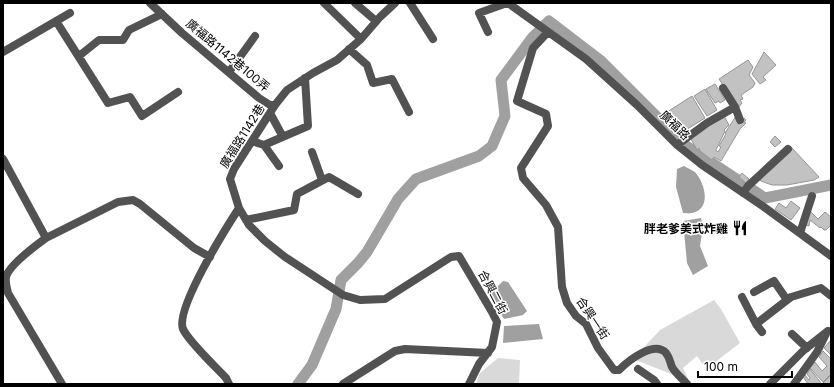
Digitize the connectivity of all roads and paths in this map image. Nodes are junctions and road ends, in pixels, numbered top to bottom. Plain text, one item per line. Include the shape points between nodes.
1 (150, 3) edge
2 (324, 3) edge
3 (355, 3) edge
4 (395, 3) edge
5 (410, 3) edge
6 (507, 3) edge
7 (70, 12) dead end
8 (162, 14) junction
9 (56, 21) junction
10 (376, 21) junction
11 (488, 32) dead end
12 (548, 32) junction
13 (255, 36) dead end
14 (360, 39) junction
15 (433, 39) dead end
16 (350, 49) junction
17 (3, 52) edge
18 (79, 56) junction
19 (229, 72) junction
20 (305, 78) junction
21 (723, 88) dead end
22 (178, 92) dead end
23 (275, 105) junction
24 (735, 107) junction
25 (409, 112) dead end
26 (270, 113) junction
27 (740, 120) dead end
28 (283, 137) junction
29 (252, 141) junction
30 (680, 143) junction
31 (264, 146) junction
32 (788, 149) dead end
33 (312, 152) dead end
34 (3, 159) edge
35 (279, 166) dead end
36 (322, 180) junction
37 (743, 193) junction
38 (358, 194) dead end
39 (812, 196) dead end
40 (239, 208) junction
41 (246, 220) junction
42 (800, 233) junction
43 (46, 238) junction
44 (457, 255) joint
45 (831, 256) edge
46 (210, 257) junction
47 (754, 292) dead end
48 (831, 296) edge
49 (742, 297) dead end
50 (787, 300) junction
51 (756, 324) junction
52 (830, 328) edge
53 (762, 332) dead end
54 (792, 334) dead end
55 (807, 348) junction
56 (488, 353) junction
57 (638, 369) dead end
58 (62, 384) edge
59 (229, 384) edge
60 (343, 384) edge
61 (469, 384) edge
62 (657, 384) edge
63 (687, 384) edge
64 (770, 384) edge
65 (794, 384) edge

1 - 8 street, 廣福路1142巷100弄
2 - 14 street
3 - 10 street
4 - 10 street, 廣福路1142巷
5 - 15 street
6 - 11 street via 479,13
6 - 12 street, 廣福路
7 - 9 street
8 - 18 street via 129,30 123,40 99,40
8 - 19 street, 廣福路1142巷100弄
9 - 17 street
9 - 18 street
10 - 14 street, 廣福路1142巷
12 - 30 street, 廣福路 via 586,59
12 - 63 street, 合興一街 via 533,48 517,101 546,114 548,126 521,168 523,178 546,205 558,227 562,287 567,303 576,316 586,324 598,348 614,370 619,370 629,360 641,354 658,349 665,352 673,368
13 - 19 street
14 - 16 street, 廣福路1142巷
16 - 20 street, 廣福路1142巷 via 337,60
16 - 25 street via 367,65 373,83 392,79
18 - 22 street via 108,103 130,97 142,116
19 - 23 street, 廣福路1142巷100弄 via 259,98 270,105
20 - 23 street, 廣福路1142巷 via 287,90
20 - 28 street via 308,126
21 - 24 street
23 - 26 street, 廣福路1142巷
24 - 27 street
24 - 30 street
26 - 28 street
26 - 29 street, 廣福路1142巷
28 - 31 street
29 - 31 street
29 - 40 street, 廣福路1142巷 via 230,179
30 - 37 street, 廣福路 via 702,166
31 - 35 street
32 - 37 street
33 - 36 street
34 - 43 street
36 - 38 street via 329,176
36 - 41 street via 297,194 294,210
37 - 42 street, 廣福路
39 - 42 street
40 - 41 street, 廣福路1142巷
40 - 46 street
41 - 44 street, 廣福路1142巷 via 265,241 285,257 339,293 360,300 385,299
42 - 45 street, 廣福路
43 - 46 street via 118,202 133,200 194,248
43 - 58 street via 10,269 6,283 8,293
44 - 56 street, 合興二街 via 460,256 497,322 492,347
46 - 59 street via 182,315 182,323 192,342
47 - 50 street via 774,281
48 - 50 street via 821,288
49 - 51 street
50 - 51 street
51 - 53 street
52 - 55 street
52 - 65 street
54 - 55 street
55 - 64 street
56 - 60 street via 405,349 395,351
56 - 61 street, 合興二街
57 - 62 street

